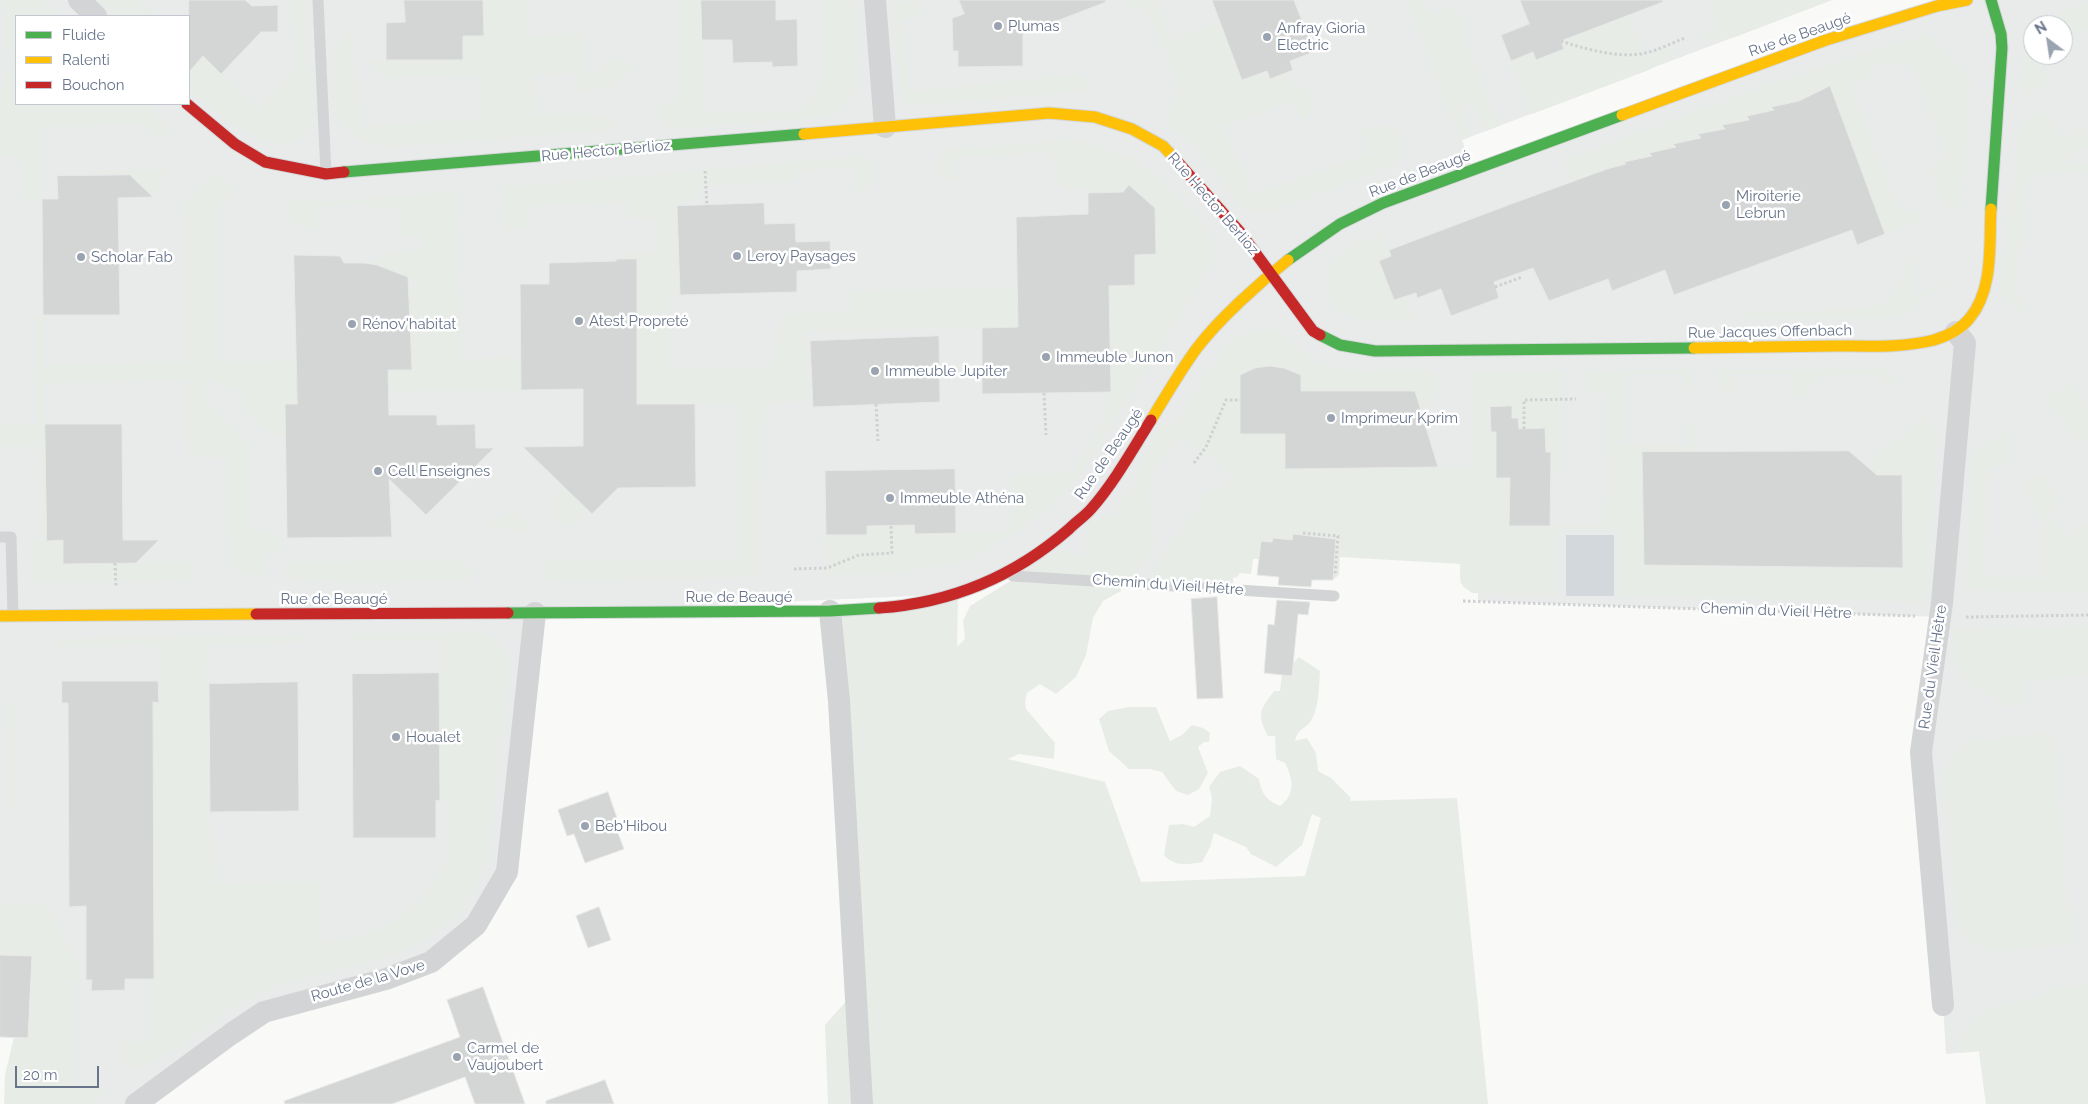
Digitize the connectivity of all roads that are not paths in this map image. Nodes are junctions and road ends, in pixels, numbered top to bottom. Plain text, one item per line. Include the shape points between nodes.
1 (79, 0) edge
2 (318, 0) edge
3 (875, 0) edge
4 (1967, 0) edge
5 (1991, 0) edge
6 (95, 15) edge
7 (188, 105) edge
8 (885, 127) junction
9 (326, 174) junction
10 (1271, 273) junction
11 (1956, 332) junction
12 (0, 537) edge
13 (1001, 575) junction
14 (1334, 596) road end
15 (830, 611) junction
16 (535, 613) junction
17 (0, 616) edge
18 (13, 616) junction
19 (1944, 1005) dead end
20 (136, 1104) edge
21 (862, 1104) edge

1 - 6 street
2 - 9 lane
3 - 8 street
4 - 10 street, Rue de Beaugé via 1826,40 1383,203 1340,224
5 - 11 street, Rue Jacques Offenbach via 2002,48 1986,286 1981,303
7 - 9 street, Rue Hector Berlioz via 234,144 265,162
8 - 9 street, Rue Hector Berlioz
8 - 10 street, Rue Hector Berlioz via 1049,112 1094,117 1132,129 1163,146 1240,232
10 - 11 street, Rue Jacques Offenbach via 1313,331 1340,346 1375,351 1882,346 1933,341
10 - 13 street, Rue de Beaugé via 1196,349 1130,455 1091,509 1044,551
11 - 19 street, Rue du Vieil Hêtre via 1965,343 1940,617 1921,752
12 - 18 lane via 11,537
13 - 14 lane, Chemin du Vieil Hêtre
13 - 15 street, Rue de Beaugé via 958,594 927,602
15 - 16 street, Rue de Beaugé
15 - 21 street via 839,701
16 - 18 street, Rue de Beaugé
16 - 20 street, Route de la Vove via 506,872 476,926 431,962 386,979 264,1012
17 - 18 street, Rue de Beaugé

